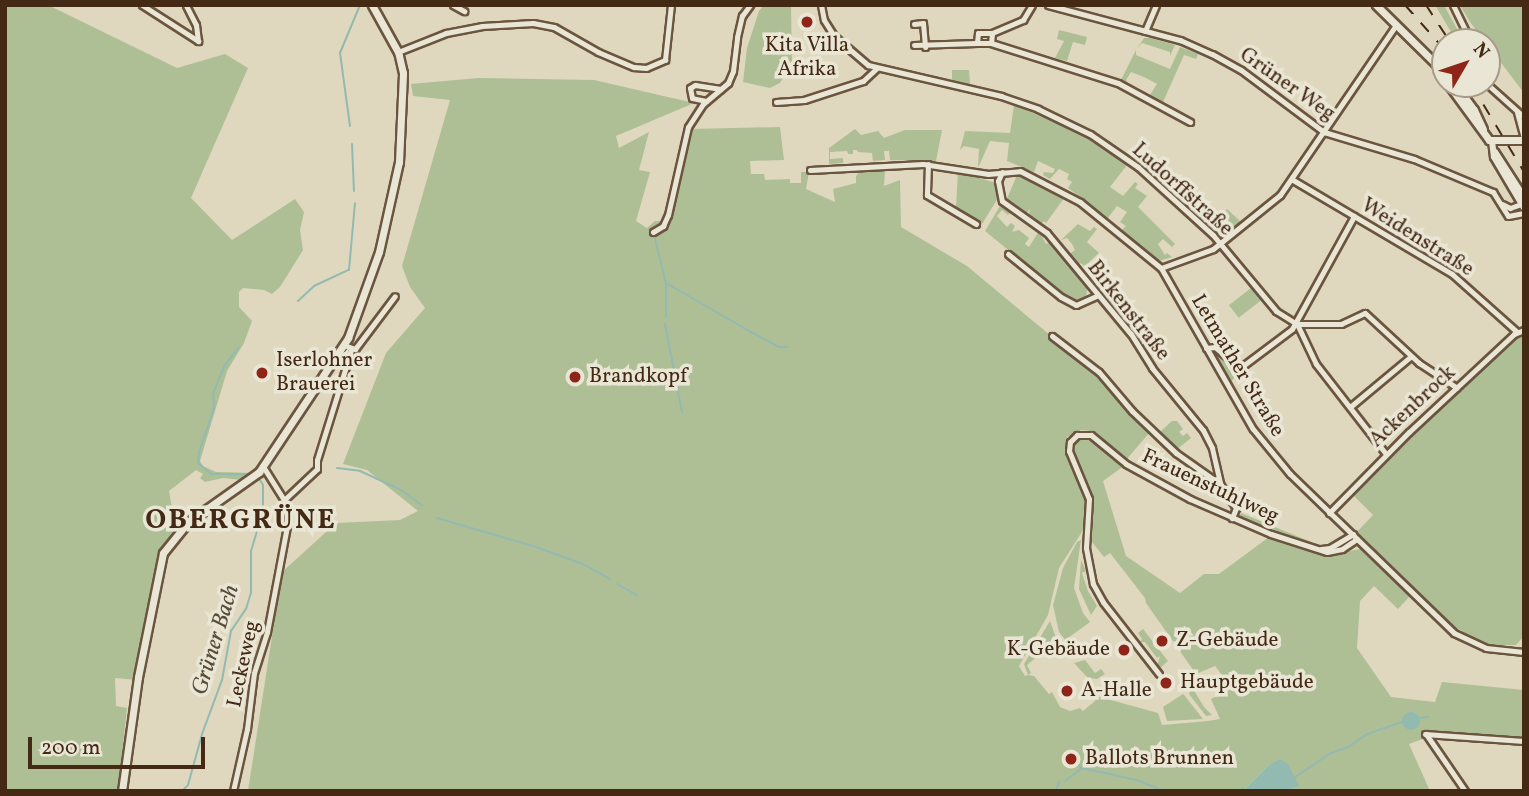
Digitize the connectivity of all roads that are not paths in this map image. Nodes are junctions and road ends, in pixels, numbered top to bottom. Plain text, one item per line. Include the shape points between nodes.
1 (142, 5) edge
2 (186, 5) edge
3 (372, 5) edge
4 (453, 5) edge
5 (671, 5) edge
6 (750, 5) edge
7 (821, 5) edge
8 (1032, 5) edge
9 (1048, 5) edge
10 (1157, 5) edge
11 (1376, 5) edge
12 (1453, 5) edge
13 (464, 11) dead end
14 (914, 24) dead end
15 (1396, 25) junction
16 (1464, 28) edge
17 (1145, 31) junction
18 (992, 33) junction
19 (977, 43) junction
20 (991, 43) junction
21 (914, 45) dead end
22 (925, 47) junction
23 (398, 52) junction
24 (1431, 61) edge
25 (877, 68) junction
26 (721, 89) junction
27 (1501, 96) edge
28 (1458, 98) edge
29 (1465, 98) edge
30 (706, 101) junction
31 (776, 102) dead end
32 (1516, 109) junction
33 (1524, 117) edge
34 (1190, 122) dead end
35 (1324, 132) junction
36 (1489, 139) junction
37 (1524, 139) edge
38 (928, 164) junction
39 (810, 170) dead end
40 (1002, 172) junction
41 (1293, 180) junction
42 (1502, 204) junction
43 (1523, 205) edge
44 (1354, 216) junction
45 (976, 224) dead end
46 (653, 232) dead end
47 (1221, 244) junction
48 (1009, 254) dead end
49 (1161, 268) junction
50 (1098, 295) junction
51 (396, 296) dead end
52 (1297, 324) junction
53 (1520, 331) edge
54 (1052, 336) dead end
55 (347, 348) junction
56 (1206, 348) junction
57 (1410, 356) junction
58 (1457, 388) junction
59 (1350, 407) junction
60 (1386, 454) junction
61 (259, 472) junction
62 (1220, 484) junction
63 (284, 500) junction
64 (1329, 513) junction
65 (1232, 518) junction
66 (1355, 537) junction
67 (1524, 652) edge
68 (1159, 674) dead end
69 (1524, 741) edge
70 (122, 791) edge
71 (233, 791) edge
72 (1465, 791) edge

1 - 2 street via 198,41
3 - 23 main road
4 - 13 street
5 - 23 street via 665,60 646,68 598,52 554,27 533,23 446,33
6 - 26 street via 742,16 733,71
7 - 25 street, Ludorffstraße via 834,36 859,59
8 - 18 street via 1023,20
9 - 17 street, Grüner Weg
10 - 17 street
11 - 15 main road
12 - 16 street
14 - 22 street via 923,23
15 - 24 main road
15 - 35 street
17 - 35 street, Grüner Weg via 1180,40 1222,59
18 - 19 street via 978,33
18 - 20 street
19 - 20 street
19 - 22 street
20 - 34 street via 1118,83
21 - 22 street
23 - 55 main road via 403,118 395,194
25 - 31 street via 863,81 804,100
25 - 47 street, Ludorffstraße via 1001,96 1084,131 1138,167
26 - 30 street
26 - 30 street via 690,88 692,98
27 - 32 street
28 - 36 main road
29 - 36 main road
30 - 46 street via 688,127 668,215 663,226
32 - 33 street
32 - 37 street
35 - 41 street
35 - 42 street, Grüner Weg via 1413,159 1493,192
36 - 37 main road
36 - 43 street
38 - 39 street
38 - 40 street
38 - 45 street via 927,195
40 - 49 street via 1020,171 1067,193
40 - 50 street, Birkenstraße via 998,181 1002,201 1047,233
41 - 44 street, Weidenstraße
41 - 47 street
42 - 43 street via 1510,208
42 - 43 street, Grüner Weg via 1508,216
44 - 52 street
44 - 53 street, Weidenstraße via 1452,274
47 - 49 street
47 - 52 street, Ludorffstraße via 1276,312
48 - 50 street via 1076,305
49 - 56 street, Letmather Straße
50 - 62 street, Birkenstraße via 1203,430
51 - 55 street via 365,338
52 - 56 street via 1245,367 1240,368 1215,347
52 - 57 street via 1341,324 1365,313
52 - 59 street, Ludorffstraße via 1316,364
53 - 58 street, Ackenbrock
54 - 62 street via 1099,372 1176,453
55 - 61 main road
55 - 63 street via 317,469
56 - 64 street, Letmather Straße via 1264,444
57 - 58 street
57 - 59 street
58 - 60 street, Ackenbrock
59 - 60 street, Ludorffstraße
60 - 64 street, Ackenbrock
61 - 63 street, Leckeweg
61 - 70 main road via 188,522 163,553 138,677
62 - 65 street, Birkenstraße via 1236,508
63 - 71 street, Leckeweg via 288,521
64 - 66 street, Letmather Straße
65 - 66 street, Frauenstuhlweg via 1326,552 1342,549
65 - 68 street, Frauenstuhlweg via 1126,464 1090,435 1080,434 1070,442 1070,456 1089,499 1086,548 1093,584
66 - 67 street, Letmather Straße via 1462,639 1486,648
69 - 72 street via 1425,734

